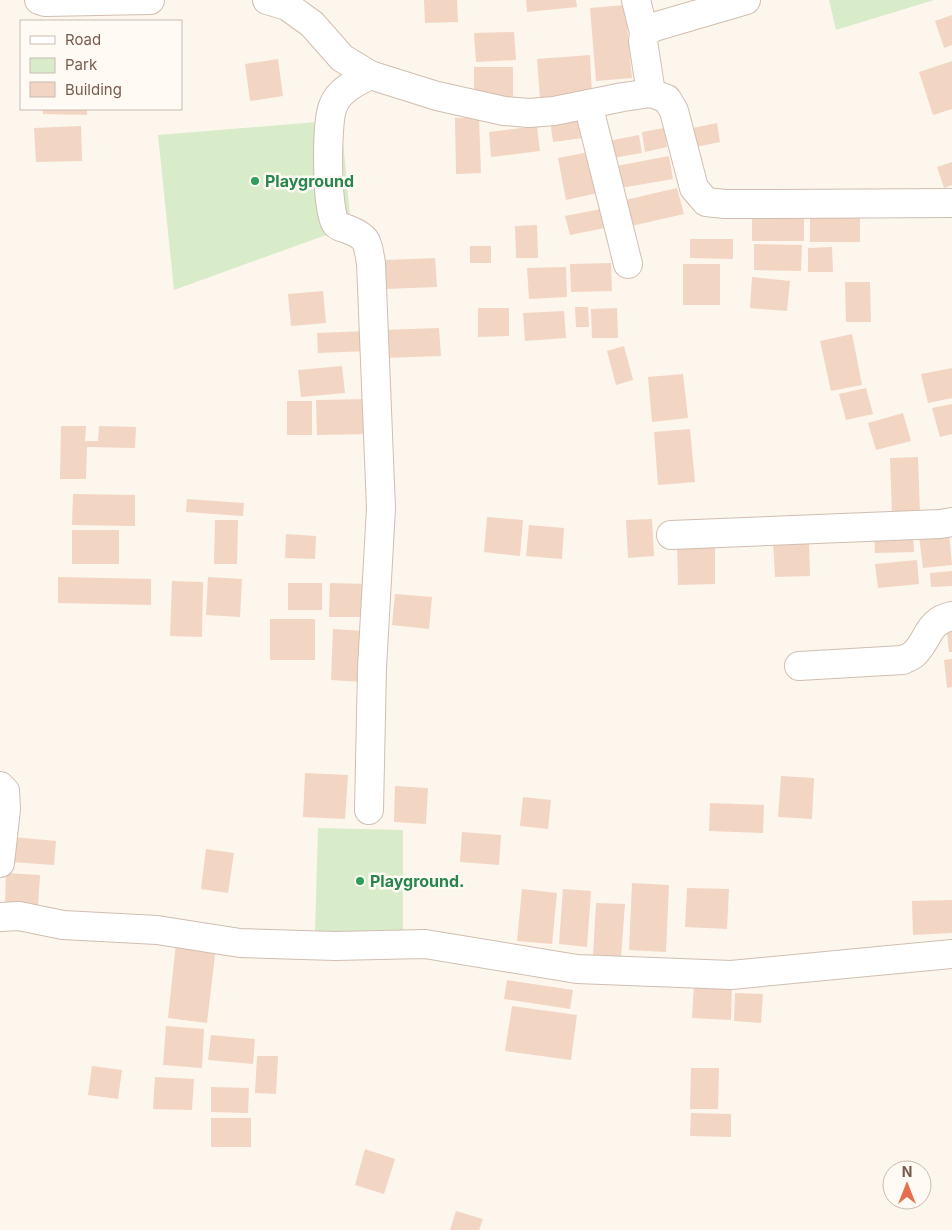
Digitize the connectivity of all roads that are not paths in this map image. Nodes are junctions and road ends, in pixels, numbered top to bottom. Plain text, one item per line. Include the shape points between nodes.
1 (39, 0) edge
2 (150, 0) edge
3 (267, 0) edge
4 (636, 0) edge
5 (746, 0) edge
6 (644, 33) junction
7 (370, 75) junction
8 (651, 94) junction
9 (588, 104) junction
10 (952, 203) edge
11 (628, 264) dead end
12 (952, 522) edge
13 (671, 535) dead end
14 (952, 616) edge
15 (799, 666) dead end
16 (0, 786) edge
17 (369, 810) dead end
18 (0, 862) edge
19 (0, 916) edge
20 (952, 954) edge

1 - 2 street
3 - 7 street via 287,6 312,24 342,58
4 - 6 street
5 - 6 street via 654,27
6 - 8 street via 642,41
7 - 9 street via 437,96 504,111 554,111
7 - 17 street via 338,97 331,112 328,140 330,202 335,222 363,236 371,263 381,508 372,668
8 - 9 street
8 - 10 street via 667,99 674,111 694,188 706,202
9 - 11 street
12 - 13 street
14 - 15 street via 936,622 913,655 903,660
16 - 18 street via 5,791 6,808
19 - 20 street via 19,916 63,925 157,930 240,943 425,944 577,969 731,975

